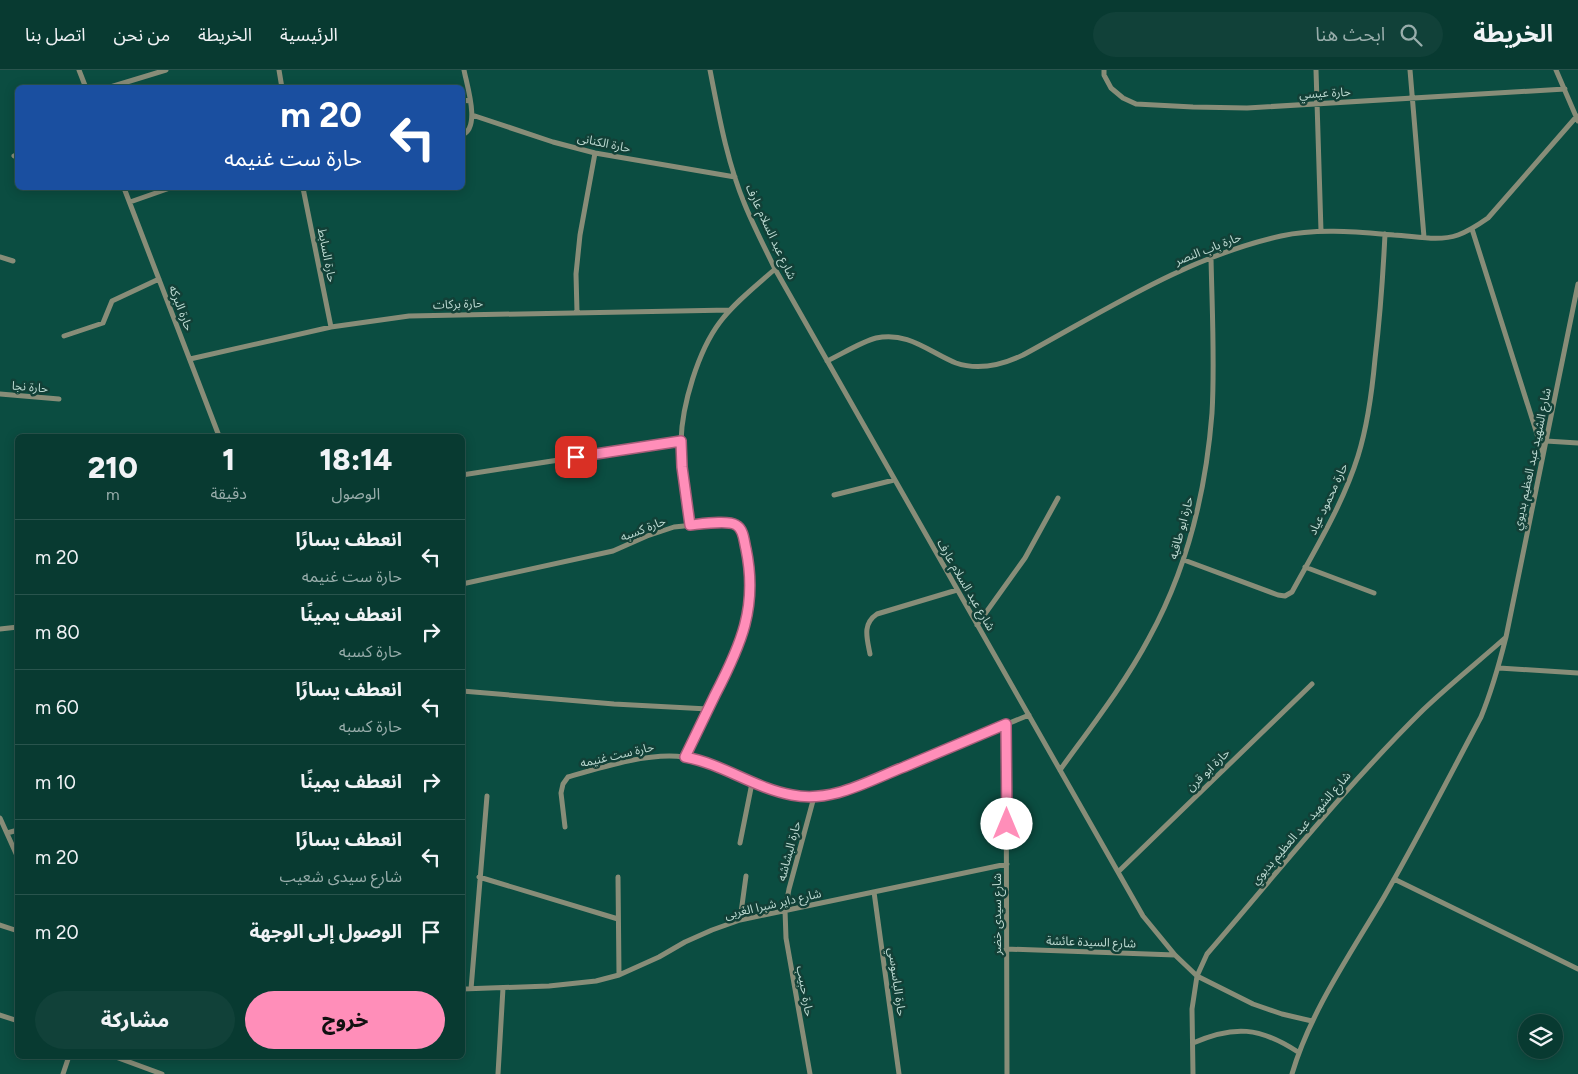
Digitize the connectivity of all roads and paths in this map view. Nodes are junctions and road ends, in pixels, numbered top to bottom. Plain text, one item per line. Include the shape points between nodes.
1 (79, 70) edge
2 (166, 70) edge
3 (279, 70) edge
4 (464, 70) edge
5 (710, 70) edge
6 (1104, 70) edge
7 (1316, 70) edge
8 (1410, 70) edge
9 (1556, 70) edge
10 (85, 85) edge
11 (117, 85) edge
12 (282, 85) edge
13 (1565, 90) junction
14 (1412, 99) junction
15 (465, 100) edge
16 (470, 101) junction
17 (1317, 104) junction
18 (472, 116) junction
19 (1577, 119) edge
20 (465, 134) edge
21 (595, 153) junction
22 (735, 177) junction
23 (125, 190) edge
24 (164, 190) edge
25 (303, 190) edge
26 (130, 202) junction
27 (1472, 229) junction
28 (1321, 231) junction
29 (1385, 234) junction
30 (1424, 237) junction
31 (0, 257) edge
32 (1211, 258) junction
33 (13, 261) dead end
34 (775, 268) junction
35 (159, 279) junction
36 (1578, 284) edge
37 (730, 310) junction
38 (577, 312) junction
39 (331, 327) junction
40 (64, 336) dead end
41 (190, 359) junction
42 (827, 361) junction
43 (0, 394) edge
44 (59, 399) dead end
45 (219, 434) edge
46 (681, 441) junction
47 (1546, 441) junction
48 (1578, 443) edge
49 (1543, 453) junction
50 (465, 475) edge
51 (894, 480) junction
52 (834, 495) dead end
53 (1058, 498) dead end
54 (690, 525) junction
55 (1184, 560) junction
56 (1305, 567) junction
57 (465, 583) edge
58 (957, 590) junction
59 (1374, 593) dead end
60 (976, 625) junction
61 (15, 627) edge
62 (0, 628) edge
63 (1506, 637) junction
64 (870, 654) dead end
65 (1499, 668) junction
66 (1578, 673) edge
67 (1312, 684) dead end
68 (465, 690) edge
69 (708, 709) junction
70 (1029, 715) junction
71 (1006, 724) junction
72 (685, 757) junction
73 (1060, 770) junction
74 (752, 782) junction
75 (487, 796) dead end
76 (814, 798) junction
77 (0, 818) edge
78 (565, 827) dead end
79 (15, 831) edge
80 (7, 833) junction
81 (740, 843) dead end
82 (15, 851) edge
83 (1007, 864) junction
84 (1118, 872) junction
85 (746, 876) dead end
86 (479, 877) junction
87 (618, 877) dead end
88 (1394, 879) junction
89 (874, 892) junction
90 (785, 910) junction
91 (618, 920) junction
92 (740, 920) junction
93 (0, 925) edge
94 (15, 930) edge
95 (1006, 949) junction
96 (1175, 955) junction
97 (1578, 968) edge
98 (619, 974) junction
99 (1198, 976) junction
100 (503, 988) junction
101 (465, 989) edge
102 (471, 989) junction
103 (0, 1015) edge
104 (15, 1020) edge
105 (1312, 1021) junction
106 (1193, 1043) junction
107 (1298, 1052) junction
108 (68, 1059) edge
109 (121, 1059) edge
110 (143, 1067) junction
111 (62, 1074) edge
112 (141, 1074) edge
113 (162, 1074) edge
114 (498, 1074) edge
115 (810, 1074) edge
116 (899, 1074) edge
117 (1007, 1074) edge
118 (1193, 1074) edge
119 (1292, 1074) edge

1 - 10 street
2 - 11 street
3 - 12 street
4 - 16 street
5 - 22 street, شارع عبد السلام عارف
6 - 17 street, حارة عيسي via 1111,88 1136,104 1238,108
7 - 17 street
8 - 14 street
9 - 13 street
13 - 14 street, حارة عيسي
13 - 19 street
14 - 17 street, حارة عيسي
14 - 30 street
15 - 16 street
16 - 18 street
17 - 28 street
18 - 20 street via 472,125
18 - 21 street, حارة الكنانى
19 - 27 street, حارة باب النصر via 1488,218
21 - 22 street, حارة الكنانى
21 - 38 street via 580,236
22 - 34 street, شارع عبد السلام عارف via 744,204
23 - 26 street, حارة البركه
24 - 26 street
25 - 39 street, حارة السابط
26 - 35 street, حارة البركه
27 - 30 street, حارة باب النصر via 1457,236
27 - 49 street
28 - 29 street, حارة باب النصر
28 - 32 street, حارة باب النصر via 1247,244
29 - 30 street, حارة باب النصر
29 - 56 street, حارة محمود عياد via 1382,299 1366,425 1346,488
31 - 33 street
32 - 42 street, حارة باب النصر via 1168,276 1007,363 990,367 956,363 923,345 892,337 875,338
32 - 55 street, حارة ابو طاقيه via 1211,420 1207,462
34 - 37 street
34 - 42 street, شارع عبد السلام عارف
35 - 40 street via 112,301 103,323
35 - 41 street, حارة البركه
36 - 47 street, شارع الشهيد عبد العظيم بديوي
37 - 38 street, حارة بركات
37 - 46 street via 700,360 687,400
38 - 39 street, حارة بركات via 409,316
39 - 41 street, حارة بركات
41 - 45 street, حارة البركه
42 - 51 street, شارع عبد السلام عارف
43 - 44 street, حارة نجا
46 - 50 street
46 - 54 street
47 - 48 street
47 - 49 street, شارع الشهيد عبد العظيم بديوي
49 - 63 street, شارع الشهيد عبد العظيم بديوي
51 - 52 street
51 - 58 street, شارع عبد السلام عارف
53 - 60 street via 1025,558
54 - 57 street, حارة كسبه via 674,527 596,556
54 - 69 street, حارة كسبه via 736,525 744,537 749,568 750,596 744,633
55 - 56 street, حارة محمود عياد via 1285,596 1292,592
55 - 73 street, حارة ابو طاقيه via 1150,638
56 - 59 street
58 - 60 street, شارع عبد السلام عارف
58 - 64 street via 870,618 867,625
60 - 70 street, شارع عبد السلام عارف
61 - 62 street
63 - 65 street, شارع الشهيد عبد العظيم بديوي
63 - 99 street, شارع الشهيد عبد العظيم بديوي via 1424,709 1319,821 1207,954
65 - 66 street
65 - 88 street, شارع الشهيد عبد العظيم بديوي via 1481,716
67 - 84 street, حارة ابو قرن
68 - 69 street
69 - 72 street, حارة كسبه
70 - 71 street, حارة ست غنيمه
70 - 73 street, شارع عبد السلام عارف
71 - 76 street, حارة ست غنيمه via 845,791
71 - 83 street, شارع سيدى خضر
72 - 74 street, حارة ست غنيمه via 711,763
72 - 78 street, حارة ست غنيمه via 653,756 568,777 561,793
73 - 84 street, شارع عبد السلام عارف
74 - 76 street, حارة ست غنيمه via 782,793
74 - 81 street
75 - 86 street
76 - 90 street, حارة البشاشه
77 - 80 street
79 - 80 street
80 - 82 street
83 - 89 street, شارع داير شبرا الغربى
83 - 95 street, شارع سيدى خضر
84 - 96 street, شارع عبد السلام عارف via 1143,916
85 - 92 street
86 - 91 street
86 - 102 street
87 - 91 street
88 - 97 street
88 - 105 street, شارع الشهيد عبد العظيم بديوي
89 - 90 street, شارع داير شبرا الغربى
89 - 116 street, حارة الباسوسي
90 - 92 street, شارع داير شبرا الغربى
90 - 115 street, حارة حبيب via 786,938
91 - 98 street
92 - 98 street, شارع داير شبرا الغربى
93 - 94 street
95 - 96 street, شارع السيدة عائشة
95 - 117 street, شارع سيدى خضر
96 - 99 street, شارع عبد السلام عارف
98 - 100 street, شارع داير شبرا الغربى via 572,985
99 - 105 street, شارع عبد السلام عارف via 1253,1004
99 - 106 street, شارع الشهيد عبد العظيم بديوي via 1192,1009
100 - 102 street, شارع داير شبرا الغربى
100 - 114 street
101 - 102 street, شارع داير شبرا الغربى
103 - 104 street
105 - 107 street, شارع الشهيد عبد العظيم بديوي
106 - 107 street via 1213,1034 1236,1030 1258,1032 1279,1039
106 - 118 street, شارع الشهيد عبد العظيم بديوي
107 - 119 street, شارع الشهيد عبد العظيم بديوي
108 - 111 street
109 - 110 street
110 - 112 street
110 - 113 street

